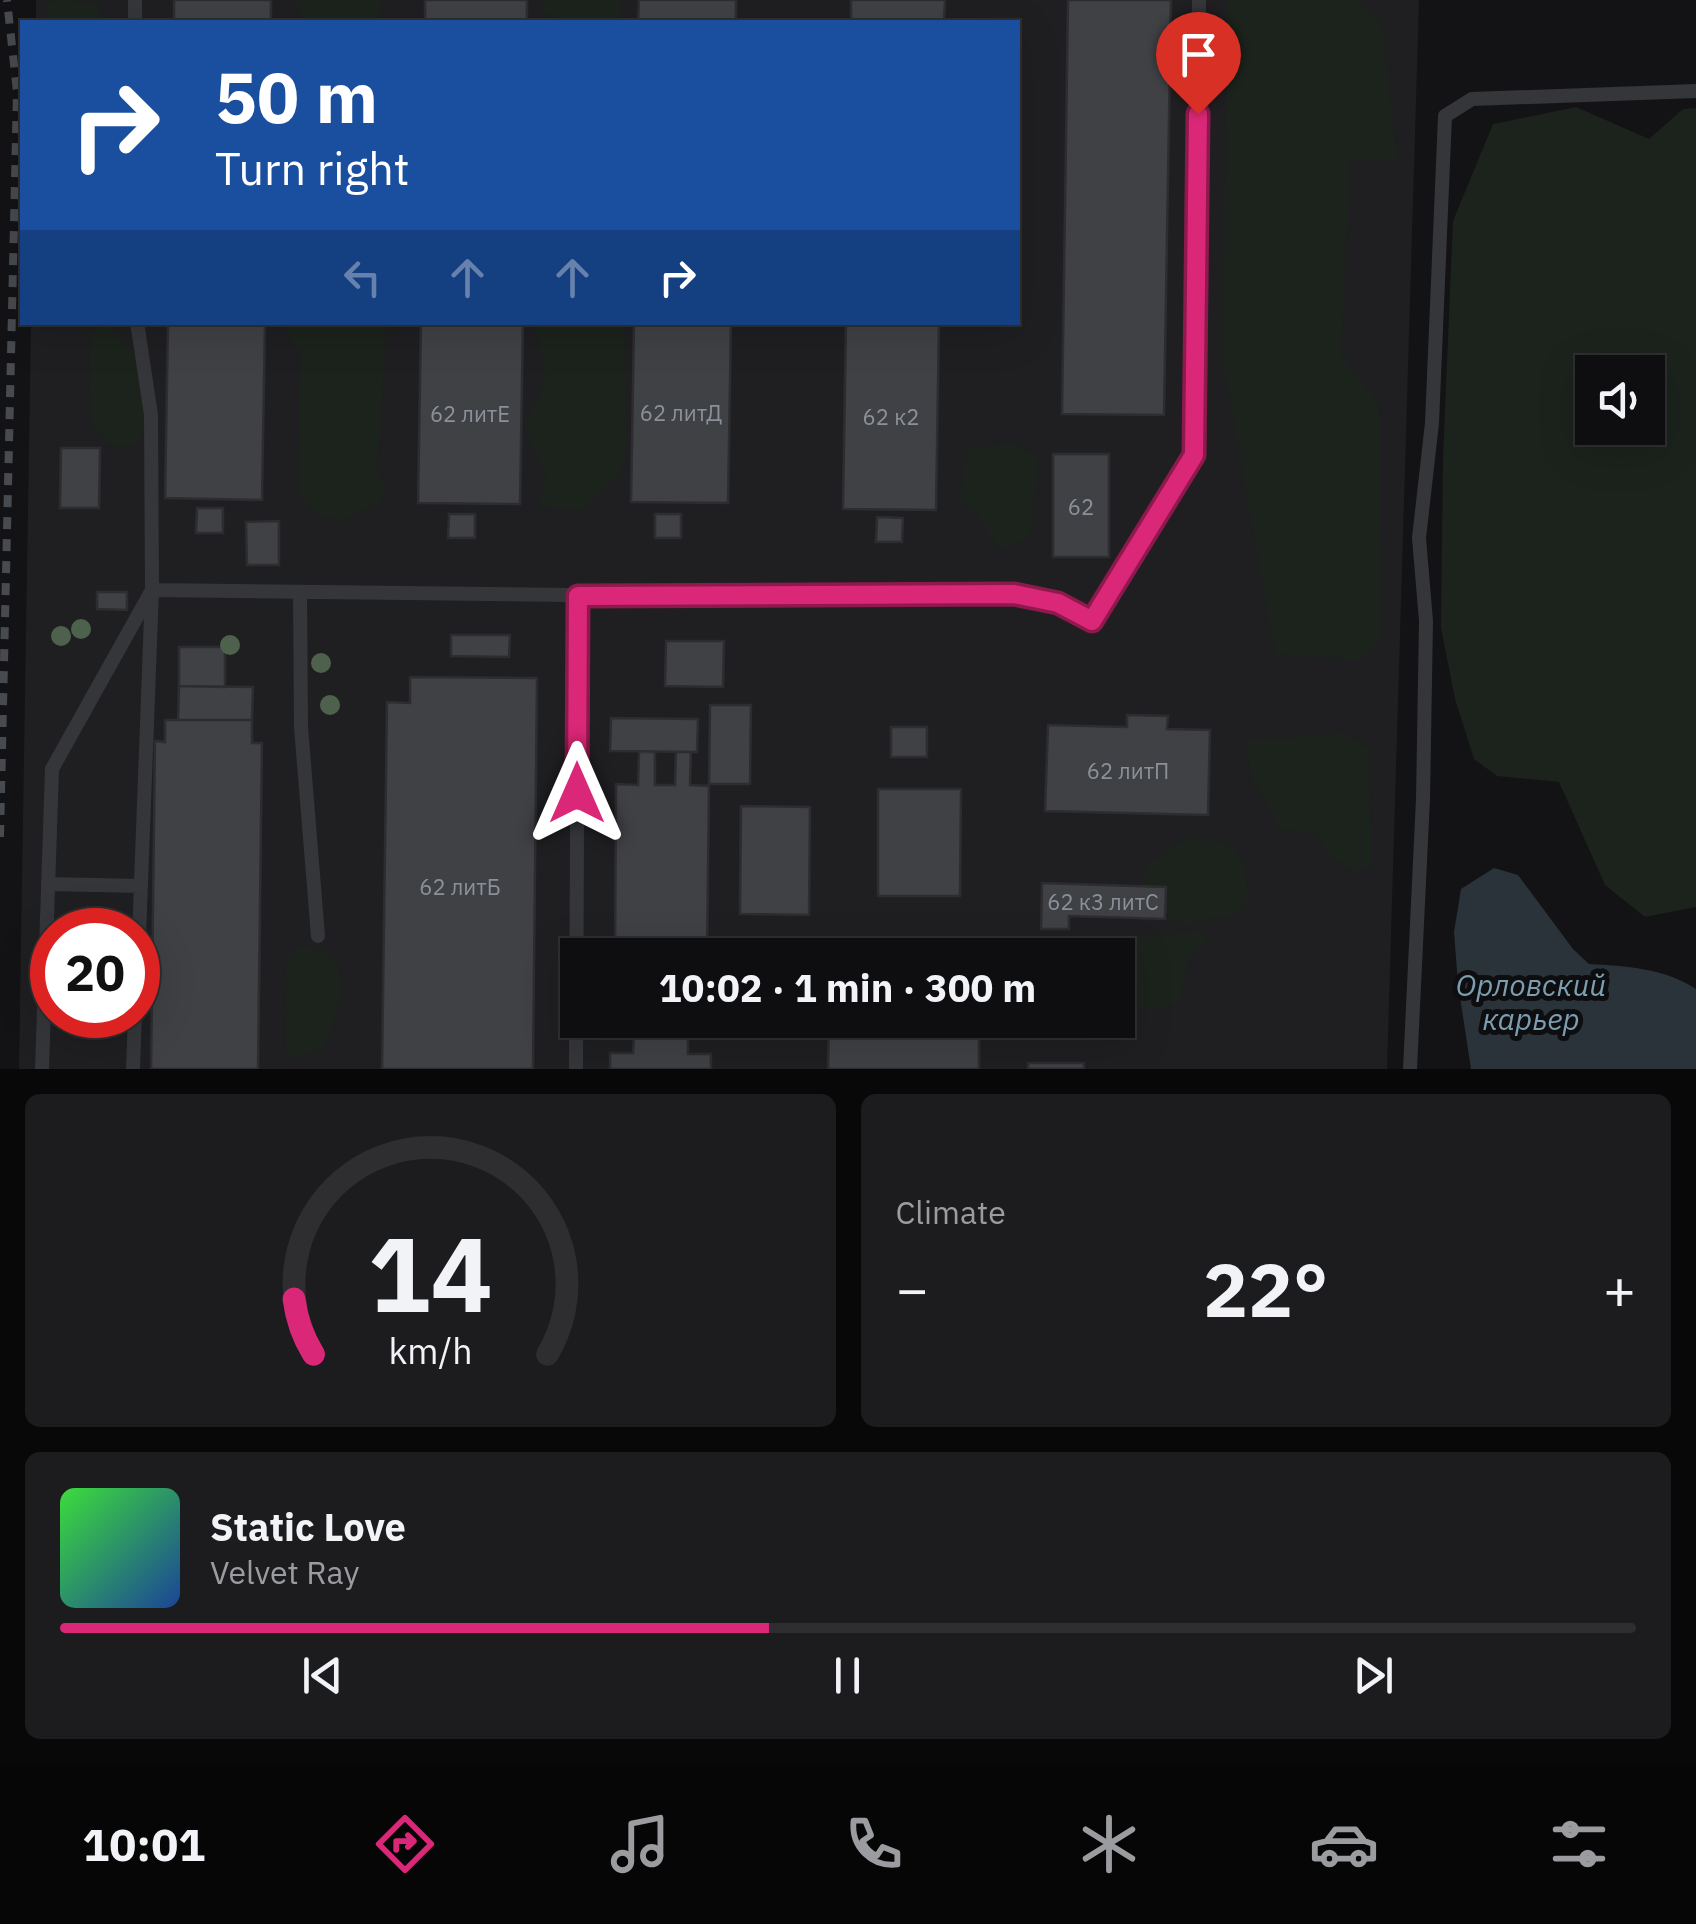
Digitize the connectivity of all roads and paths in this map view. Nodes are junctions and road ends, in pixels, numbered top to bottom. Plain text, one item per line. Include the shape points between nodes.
1 (1199, 0) edge
2 (1696, 90) edge
3 (137, 325) edge
4 (152, 590) junction
5 (300, 592) junction
6 (578, 596) junction
7 (48, 884) junction
8 (140, 886) junction
9 (139, 908) edge
10 (318, 936) dead end
11 (135, 1038) edge
12 (42, 1069) edge
13 (133, 1069) edge
14 (576, 1069) edge
15 (1410, 1069) edge

1 - 6 lane via 1194,455 1092,621 1058,603 1014,594
2 - 15 lane via 1472,99 1445,116 1432,423 1419,538 1426,622 1424,780
3 - 4 lane via 152,415
4 - 5 lane
4 - 7 lane via 52,769
4 - 8 lane
5 - 6 lane
5 - 10 lane via 301,728
6 - 14 lane
7 - 8 lane
7 - 12 lane
8 - 9 lane
11 - 13 lane

